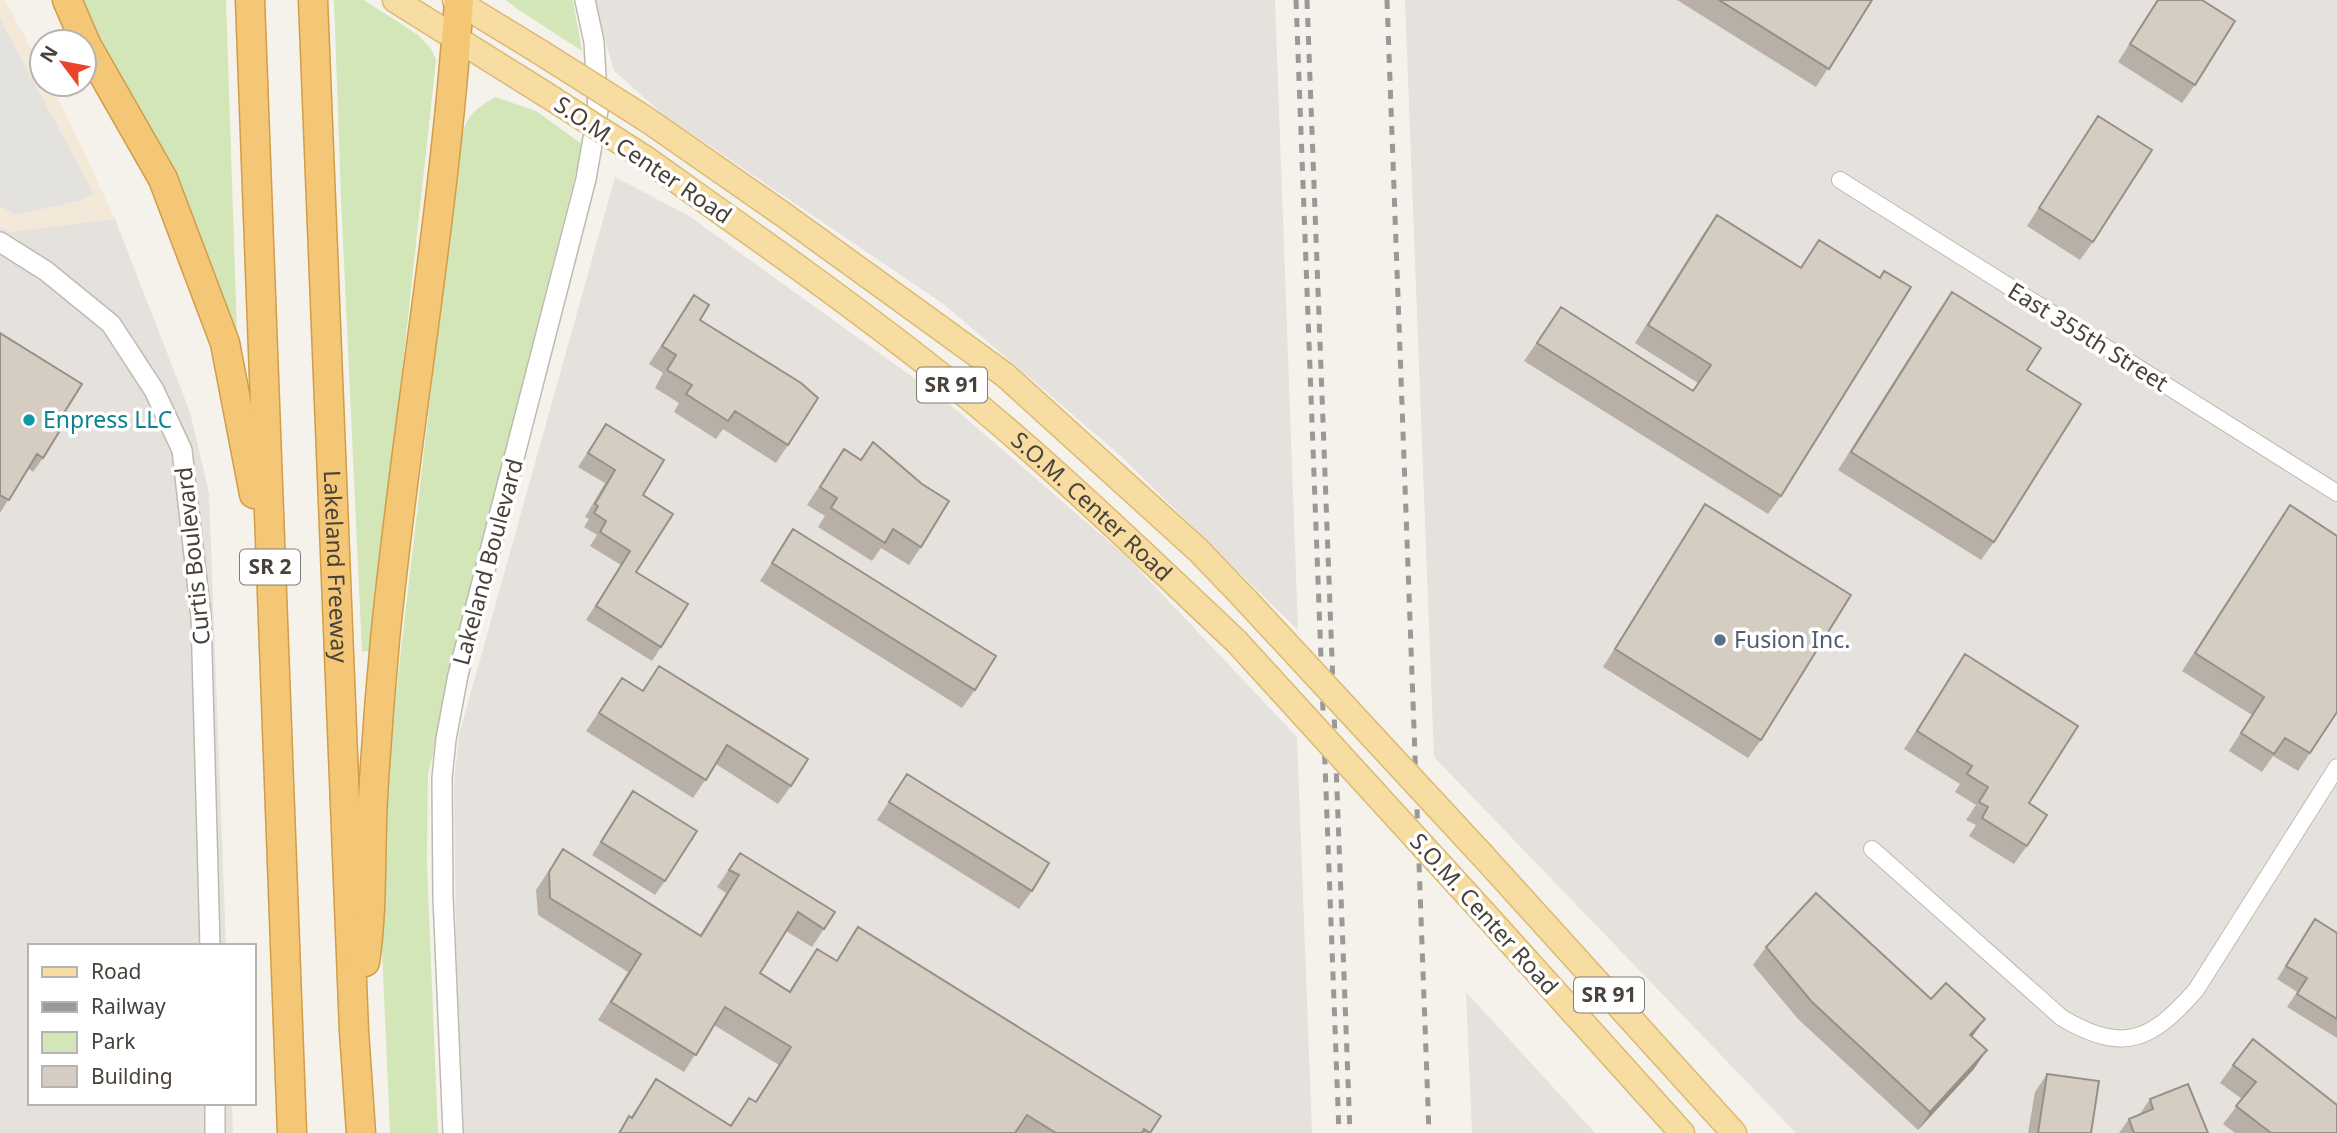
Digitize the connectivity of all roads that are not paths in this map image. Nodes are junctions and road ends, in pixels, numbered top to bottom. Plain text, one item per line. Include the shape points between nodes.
1 (67, 0) edge
2 (250, 0) edge
3 (313, 0) edge
4 (585, 0) edge
5 (457, 1) edge
6 (400, 3) edge
7 (457, 41) junction
8 (1840, 180) dead end
9 (0, 242) edge
10 (2337, 493) edge
11 (271, 587) junction
12 (2337, 767) edge
13 (1872, 849) dead end
14 (210, 944) edge
15 (354, 1031) junction
16 (215, 1105) edge
17 (215, 1133) edge
18 (292, 1133) edge
19 (362, 1133) edge
20 (453, 1133) edge
21 (1682, 1133) edge
22 (1734, 1133) edge

1 - 11 highway via 87,46 163,179 225,343
2 - 11 highway, SR 2
3 - 15 highway, Lakeland Freeway
4 - 20 street, Lakeland Boulevard via 594,42 598,110 586,179 458,675 446,739 442,887
5 - 7 highway
5 - 22 main road, S.O.M. Center Road / SR 91, bridge via 646,119 1005,375 1198,550
6 - 7 main road, S.O.M. Center Road / SR 91
7 - 15 highway via 385,640 369,933
7 - 21 main road, S.O.M. Center Road / SR 91, bridge via 645,158 795,264 933,369 1037,456 1236,641
8 - 10 street, East 355th Street
9 - 14 street, Curtis Boulevard via 46,271 111,324 154,390 182,450 201,616
11 - 18 highway, SR 2
12 - 13 street via 2196,990 2171,1018 2145,1034 2118,1039 2088,1033 2062,1018
15 - 19 highway, Lakeland Freeway
16 - 17 street

